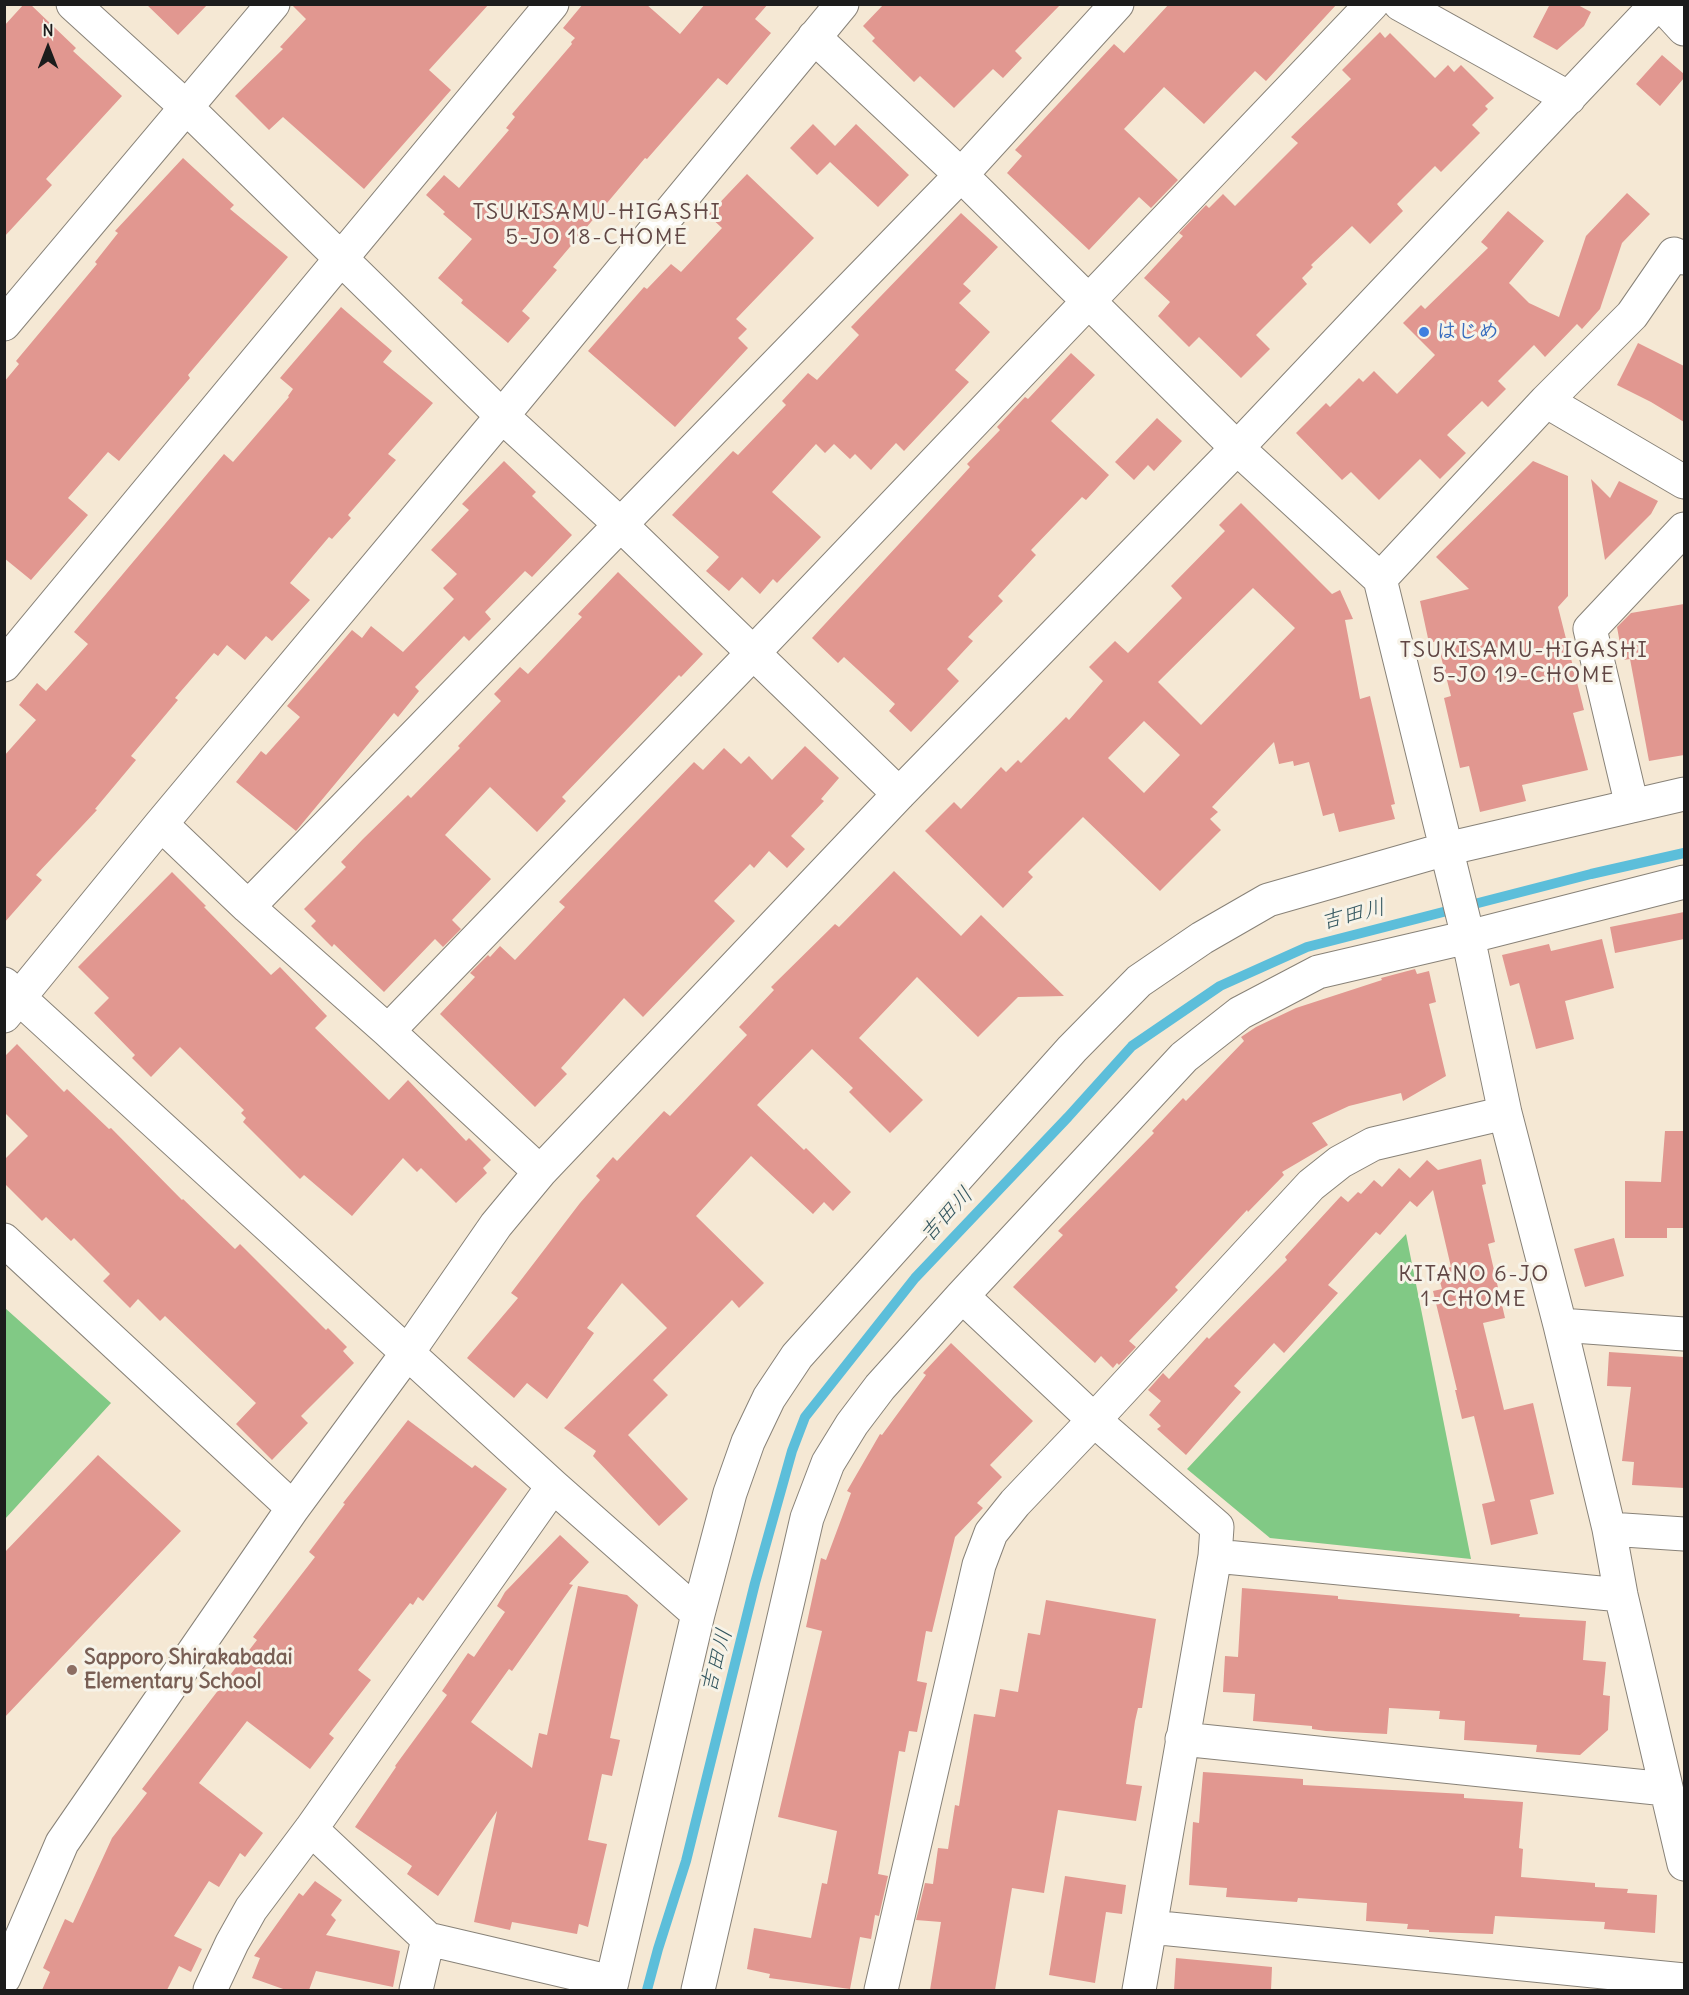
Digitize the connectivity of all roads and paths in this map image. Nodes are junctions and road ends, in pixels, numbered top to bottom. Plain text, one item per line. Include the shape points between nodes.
1 (73, 4) edge
2 (273, 4) edge
3 (552, 4) edge
4 (842, 4) edge
5 (1118, 4) edge
6 (1372, 4) edge
7 (1400, 4) edge
8 (1659, 4) edge
9 (1684, 29) edge
10 (814, 37) junction
11 (1569, 98) junction
12 (186, 107) junction
13 (961, 175) junction
14 (1684, 258) edge
15 (341, 259) junction
16 (1088, 301) junction
17 (4, 324) edge
18 (1546, 401) junction
19 (502, 416) junction
20 (1237, 448) junction
21 (1684, 482) edge
22 (621, 525) junction
23 (1684, 529) edge
24 (1380, 579) junction
25 (753, 653) junction
26 (4, 665) edge
27 (899, 794) junction
28 (1684, 794) edge
29 (1632, 806) junction
30 (161, 824) junction
31 (1448, 858) junction
32 (1684, 882) edge
33 (248, 907) junction
34 (1466, 926) junction
35 (10, 1000) edge
36 (388, 1031) junction
37 (1505, 1113) junction
38 (540, 1172) junction
39 (4, 1240) edge
40 (962, 1296) junction
41 (1560, 1325) junction
42 (1684, 1334) edge
43 (408, 1352) junction
44 (1094, 1420) junction
45 (553, 1486) junction
46 (293, 1508) junction
47 (1609, 1528) junction
48 (1684, 1534) edge
49 (1215, 1556) junction
50 (1621, 1595) junction
51 (698, 1614) junction
52 (1182, 1739) junction
53 (1666, 1789) junction
54 (310, 1829) junction
55 (1684, 1864) edge
56 (1150, 1927) junction
57 (428, 1939) junction
58 (4, 1978) edge
59 (1684, 1980) edge
60 (611, 1986) edge
61 (210, 1990) edge
62 (416, 1990) edge
63 (698, 1990) edge
64 (881, 1990) edge
65 (1139, 1990) edge

1 - 12 street
2 - 12 street
3 - 15 street
4 - 10 street
5 - 13 street
6 - 16 street
7 - 11 street
8 - 9 street
8 - 11 street
10 - 13 street
10 - 19 street
11 - 20 street
12 - 15 street
12 - 17 street
13 - 16 street
13 - 22 street
14 - 18 street via 1674,254 1632,315
15 - 19 street
15 - 26 street
16 - 20 street
16 - 25 street
18 - 21 street
18 - 24 street
19 - 22 street
19 - 30 street
20 - 24 street
20 - 27 street
22 - 25 street
22 - 33 street
23 - 29 street via 1590,629
24 - 31 street
25 - 27 street
25 - 36 street
27 - 38 street
28 - 29 street
29 - 31 street
30 - 33 street
30 - 35 street
31 - 34 street
31 - 51 street via 1268,900 1139,981 1072,1049 797,1356 769,1398 748,1442 730,1493
32 - 34 street
33 - 36 street
34 - 37 street
34 - 40 street via 1318,972 1240,1013 1184,1057
35 - 43 street
36 - 38 street
37 - 41 street
37 - 44 street via 1373,1144 1340,1162 1311,1185
38 - 43 street via 496,1225
39 - 46 street
40 - 44 street
40 - 63 street via 852,1424 828,1463 807,1518
41 - 42 street
41 - 47 street
43 - 45 street
43 - 46 street
44 - 49 street via 1217,1527
44 - 64 street via 991,1533 979,1565
45 - 51 street
45 - 54 street
46 - 58 street via 62,1843
47 - 48 street
47 - 50 street
49 - 50 street
49 - 52 street
50 - 53 street
51 - 60 street
52 - 53 street
52 - 56 street
53 - 55 street
54 - 57 street
54 - 61 street via 251,1909
56 - 59 street
56 - 65 street
57 - 60 street
57 - 62 street

